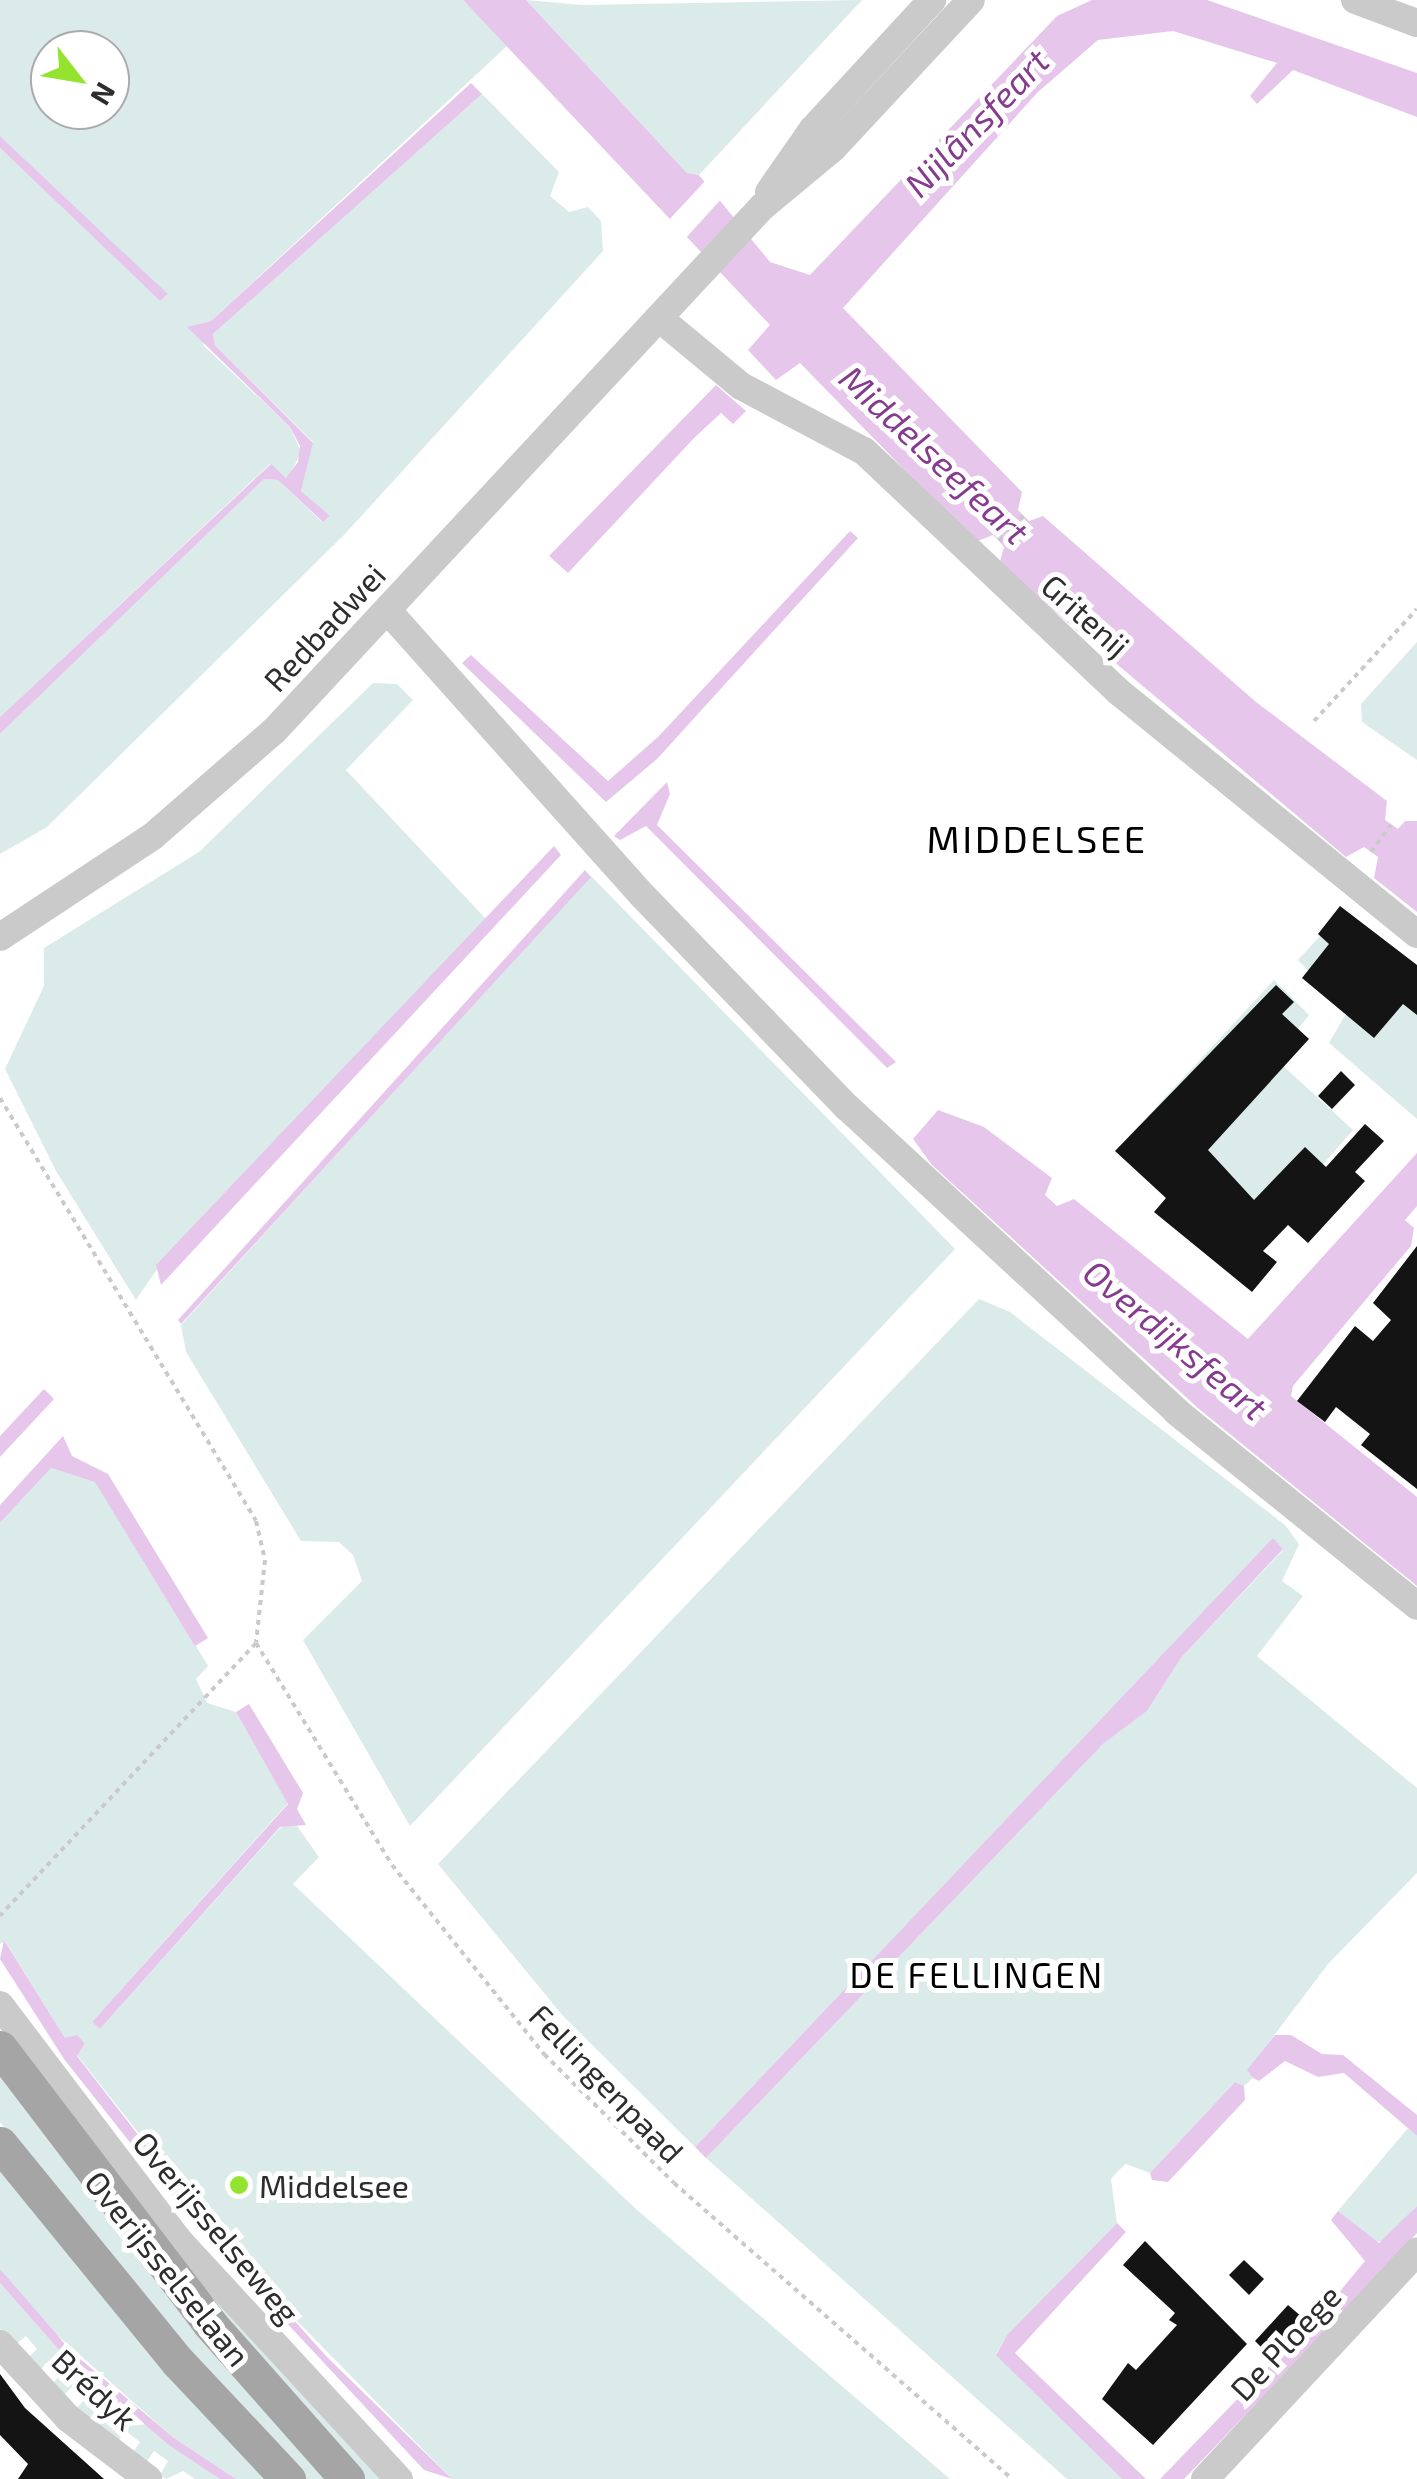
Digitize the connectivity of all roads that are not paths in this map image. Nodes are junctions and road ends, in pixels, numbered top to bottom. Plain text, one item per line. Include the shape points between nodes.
1 (932, 0) edge
2 (971, 0) edge
3 (1355, 0) edge
4 (1417, 23) edge
5 (762, 206) junction
6 (659, 318) junction
7 (388, 611) junction
8 (1417, 934) edge
9 (0, 938) edge
10 (1417, 1606) edge
11 (0, 2004) edge
12 (0, 2048) edge
13 (0, 2144) edge
14 (1417, 2252) edge
15 (0, 2344) edge
16 (148, 2479) edge
17 (288, 2479) edge
18 (347, 2479) edge
19 (399, 2479) edge
20 (1204, 2479) edge

1 - 5 street via 814,129
2 - 5 street via 833,148
3 - 4 street
5 - 6 street, Redbadwei
6 - 7 street, Redbadwei
6 - 8 street, Gritenij via 740,386 864,451 1119,692
7 - 9 street, Redbadwei via 194,804
7 - 10 street via 642,896 868,1128 1177,1412
11 - 19 street, Overijsselseweg via 180,2242
12 - 18 main road, Overijsselselaan via 210,2324
13 - 17 main road, Overijsselselaan via 178,2362
14 - 20 street, De Ploege
15 - 16 street, Brédyk via 68,2418

